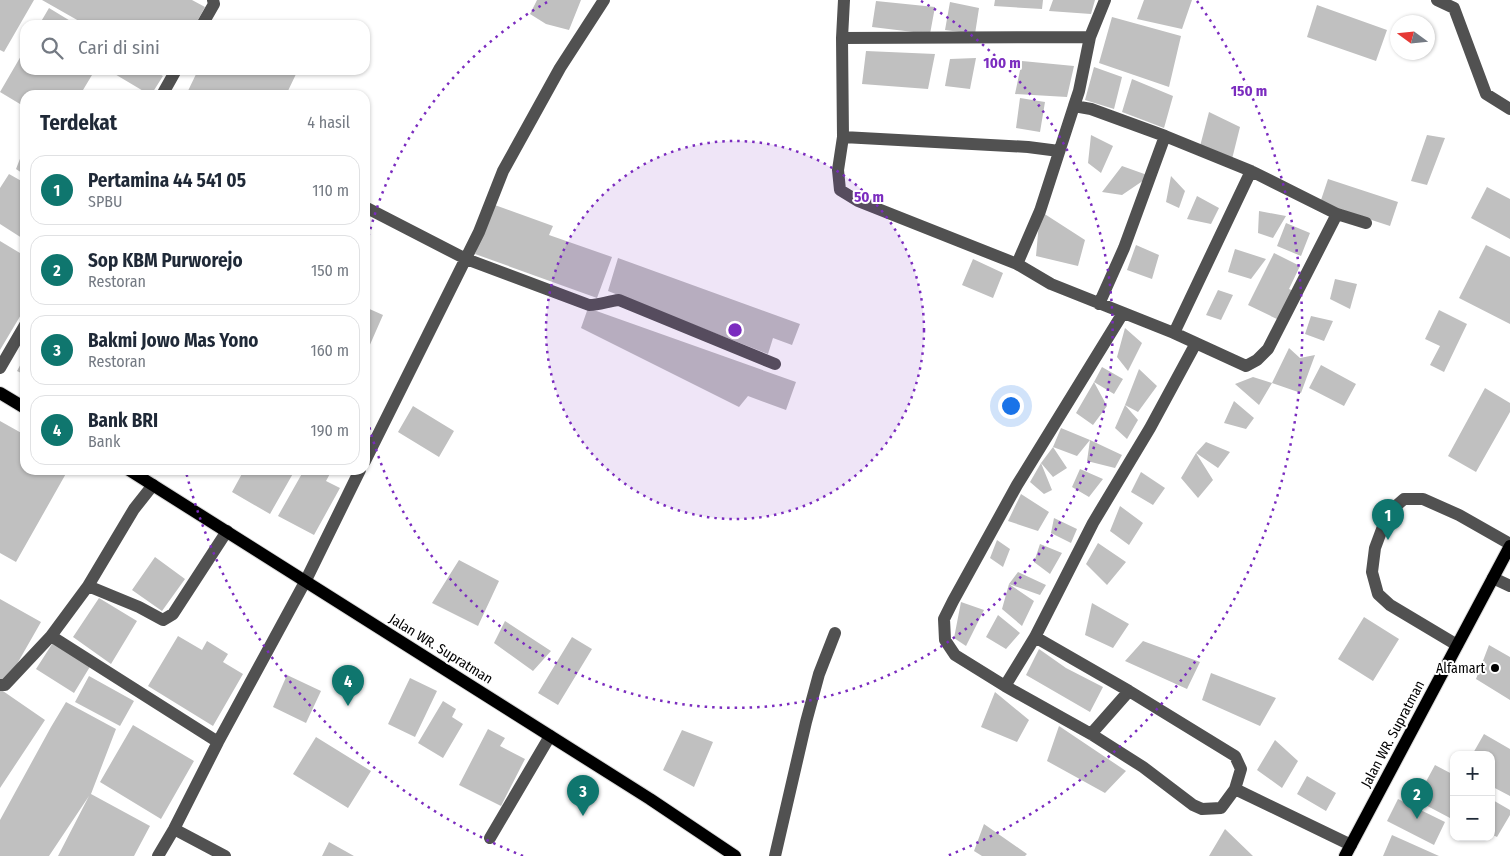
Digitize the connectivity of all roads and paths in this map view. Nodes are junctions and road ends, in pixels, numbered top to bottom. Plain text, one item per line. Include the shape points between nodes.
1 (213, 0) edge
2 (604, 0) edge
3 (844, 0) edge
4 (1105, 0) edge
5 (1437, 0) edge
6 (205, 20) edge
7 (1090, 37) junction
8 (842, 38) junction
9 (173, 75) edge
10 (165, 90) edge
11 (1074, 106) junction
12 (1510, 109) edge
13 (1165, 136) junction
14 (843, 137) junction
15 (1059, 151) junction
16 (1251, 171) junction
17 (370, 210) edge
18 (1337, 214) junction
19 (1366, 223) dead end
20 (466, 259) junction
21 (1016, 264) junction
22 (1099, 304) junction
23 (1123, 313) junction
24 (1174, 333) junction
25 (20, 334) edge
26 (1196, 343) junction
27 (775, 364) dead end
28 (0, 368) edge
29 (0, 393) edge
30 (20, 405) edge
31 (370, 451) edge
32 (137, 475) edge
33 (358, 475) edge
34 (153, 485) junction
35 (227, 531) junction
36 (1510, 545) edge
37 (1493, 578) junction
38 (306, 580) junction
39 (88, 586) junction
40 (1510, 586) edge
41 (835, 633) dead end
42 (51, 636) junction
43 (1035, 637) junction
44 (1457, 646) junction
45 (0, 685) edge
46 (1005, 686) junction
47 (1129, 691) junction
48 (1091, 734) junction
49 (550, 736) junction
50 (218, 742) junction
51 (1235, 789) junction
52 (174, 829) junction
53 (490, 838) dead end
54 (1348, 850) edge
55 (158, 856) edge
56 (225, 856) edge
57 (735, 856) edge
58 (775, 856) edge

1 - 6 street
2 - 20 street via 560,68 503,171
3 - 8 street
4 - 7 street
5 - 12 street via 1454,8 1486,94
7 - 8 street
7 - 11 street
8 - 14 street
9 - 10 street
11 - 13 street
11 - 15 street
13 - 16 street
13 - 22 street via 1124,248
14 - 15 street
14 - 21 street via 838,170 840,190 858,201
15 - 21 street via 1040,211
16 - 18 street
16 - 24 street
17 - 20 street
18 - 19 street
18 - 26 street via 1268,349 1257,360 1246,366
20 - 27 street via 589,305 619,300
20 - 31 street
21 - 22 street via 1051,284
22 - 23 street
23 - 24 street
23 - 46 street via 1017,485 944,619 945,640 955,655
24 - 26 street
25 - 28 street
26 - 43 street via 1093,523
29 - 30 main road
32 - 34 main road, Jalan WR. Supratman
33 - 38 street
34 - 35 main road, Jalan WR. Supratman
34 - 39 street
35 - 38 main road, Jalan WR. Supratman
35 - 39 street via 173,614 163,620
36 - 37 main road, Jalan WR. Supratman
36 - 44 street via 1459,515 1423,499 1404,499 1388,513 1375,548 1372,572 1378,594 1390,606
37 - 40 street
37 - 44 main road, Jalan WR. Supratman
38 - 49 main road, Jalan WR. Supratman
38 - 50 street
39 - 42 street
41 - 58 street via 816,684
42 - 45 street via 5,685
42 - 50 street
43 - 46 street
43 - 47 street
44 - 54 main road, Jalan WR. Supratman
46 - 48 street
47 - 48 street
47 - 51 street via 1235,756 1241,769
48 - 51 street via 1202,809 1221,808
49 - 53 street
49 - 57 main road, Jalan WR. Supratman
50 - 52 street
51 - 54 street
52 - 55 street
52 - 56 street

